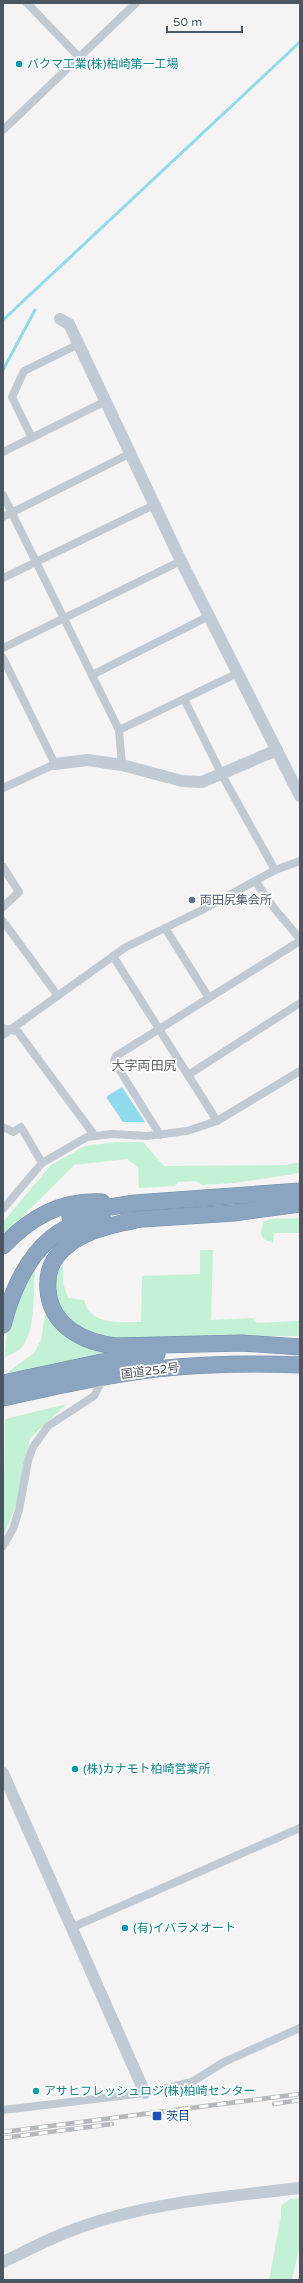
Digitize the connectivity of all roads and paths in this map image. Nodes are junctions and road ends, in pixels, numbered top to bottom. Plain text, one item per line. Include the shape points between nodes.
1 (27, 3) edge
2 (136, 3) edge
3 (78, 56) junction
4 (3, 130) edge
5 (60, 319) dead end
6 (77, 344) junction
7 (104, 402) junction
8 (32, 438) junction
9 (3, 452) edge
10 (129, 454) junction
11 (3, 495) edge
12 (154, 505) junction
13 (11, 513) junction
14 (3, 517) edge
15 (181, 561) junction
16 (36, 563) junction
17 (3, 578) edge
18 (209, 616) junction
19 (62, 618) junction
20 (3, 648) edge
21 (3, 658) edge
22 (238, 673) junction
23 (92, 675) junction
24 (184, 699) junction
25 (119, 730) junction
26 (277, 750) junction
27 (55, 764) junction
28 (122, 765) junction
29 (222, 775) junction
30 (3, 788) edge
31 (300, 796) edge
32 (300, 862) edge
33 (3, 868) edge
34 (275, 870) junction
35 (256, 882) junction
36 (3, 907) edge
37 (3, 921) edge
38 (165, 928) junction
39 (300, 940) edge
40 (113, 956) junction
41 (58, 996) junction
42 (209, 998) junction
43 (300, 1003) edge
44 (159, 1029) junction
45 (5, 1031) edge
46 (300, 1071) edge
47 (188, 1075) junction
48 (217, 1121) junction
49 (3, 1127) edge
50 (160, 1135) junction
51 (95, 1136) junction
52 (42, 1163) junction
53 (300, 1180) edge
54 (300, 1191) edge
55 (232, 1195) junction
56 (135, 1203) junction
57 (300, 1204) edge
58 (3, 1209) edge
59 (300, 1213) edge
60 (234, 1214) junction
61 (136, 1220) junction
62 (3, 1246) edge
63 (3, 1294) edge
64 (3, 1325) edge
65 (300, 1348) edge
66 (300, 1365) edge
67 (104, 1377) junction
68 (3, 1383) edge
69 (3, 1398) edge
70 (3, 1403) edge
71 (3, 1546) edge
72 (3, 1773) edge
73 (300, 1828) edge
74 (73, 1927) junction
75 (300, 2028) edge
76 (145, 2093) junction
77 (3, 2110) edge
78 (300, 2188) edge
79 (3, 2262) edge

1 - 3 street
2 - 3 street
3 - 4 street
5 - 6 street via 68,324
6 - 7 street
6 - 8 street via 24,371 12,396
7 - 8 street
7 - 10 street
8 - 9 street
10 - 12 street
10 - 13 street
11 - 13 street
12 - 15 street
12 - 16 street
13 - 14 street
13 - 16 street
15 - 18 street
15 - 19 street
16 - 17 street
16 - 19 street
18 - 22 street
18 - 23 street
19 - 20 street
19 - 23 street
21 - 27 street
22 - 24 street
22 - 26 street
23 - 25 street
24 - 25 street
24 - 29 street
25 - 28 street
26 - 29 street
26 - 31 street
27 - 28 street via 87,760
27 - 30 street
28 - 29 street via 182,781 202,782
29 - 34 street
32 - 34 street
33 - 36 street via 19,892
34 - 35 street
35 - 38 street
35 - 39 street
37 - 41 street
38 - 40 street
38 - 42 street
39 - 42 street
40 - 41 street
40 - 44 street
41 - 45 street
42 - 44 street
43 - 47 street
44 - 47 street
44 - 50 street via 116,1056 114,1061
45 - 51 street via 18,1032
46 - 48 street
47 - 48 street
48 - 50 street via 187,1131
49 - 52 street via 13,1132 21,1127
50 - 51 street
51 - 52 street via 87,1137
52 - 58 street
53 - 55 highway
54 - 55 highway
55 - 56 highway
56 - 62 highway via 80,1202 55,1208 23,1227
56 - 63 highway via 78,1214 43,1233 24,1254
57 - 60 highway
59 - 60 highway
60 - 61 highway
61 - 64 highway via 77,1224 54,1236 33,1255 25,1268
61 - 65 highway via 90,1232 67,1246 51,1265 47,1285 52,1307 58,1318 76,1334 101,1344 117,1346 242,1342
65 - 68 highway, 国道252号 via 240,1348 167,1353 97,1363
66 - 67 highway, 国道252号 via 195,1366
67 - 69 highway, 国道252号
67 - 70 highway
67 - 71 street via 94,1396 48,1426 33,1447 17,1516
72 - 74 street
73 - 74 street
74 - 76 street
75 - 76 street via 224,2062 192,2082
76 - 77 street
78 - 79 street via 172,2205 129,2214 78,2228

